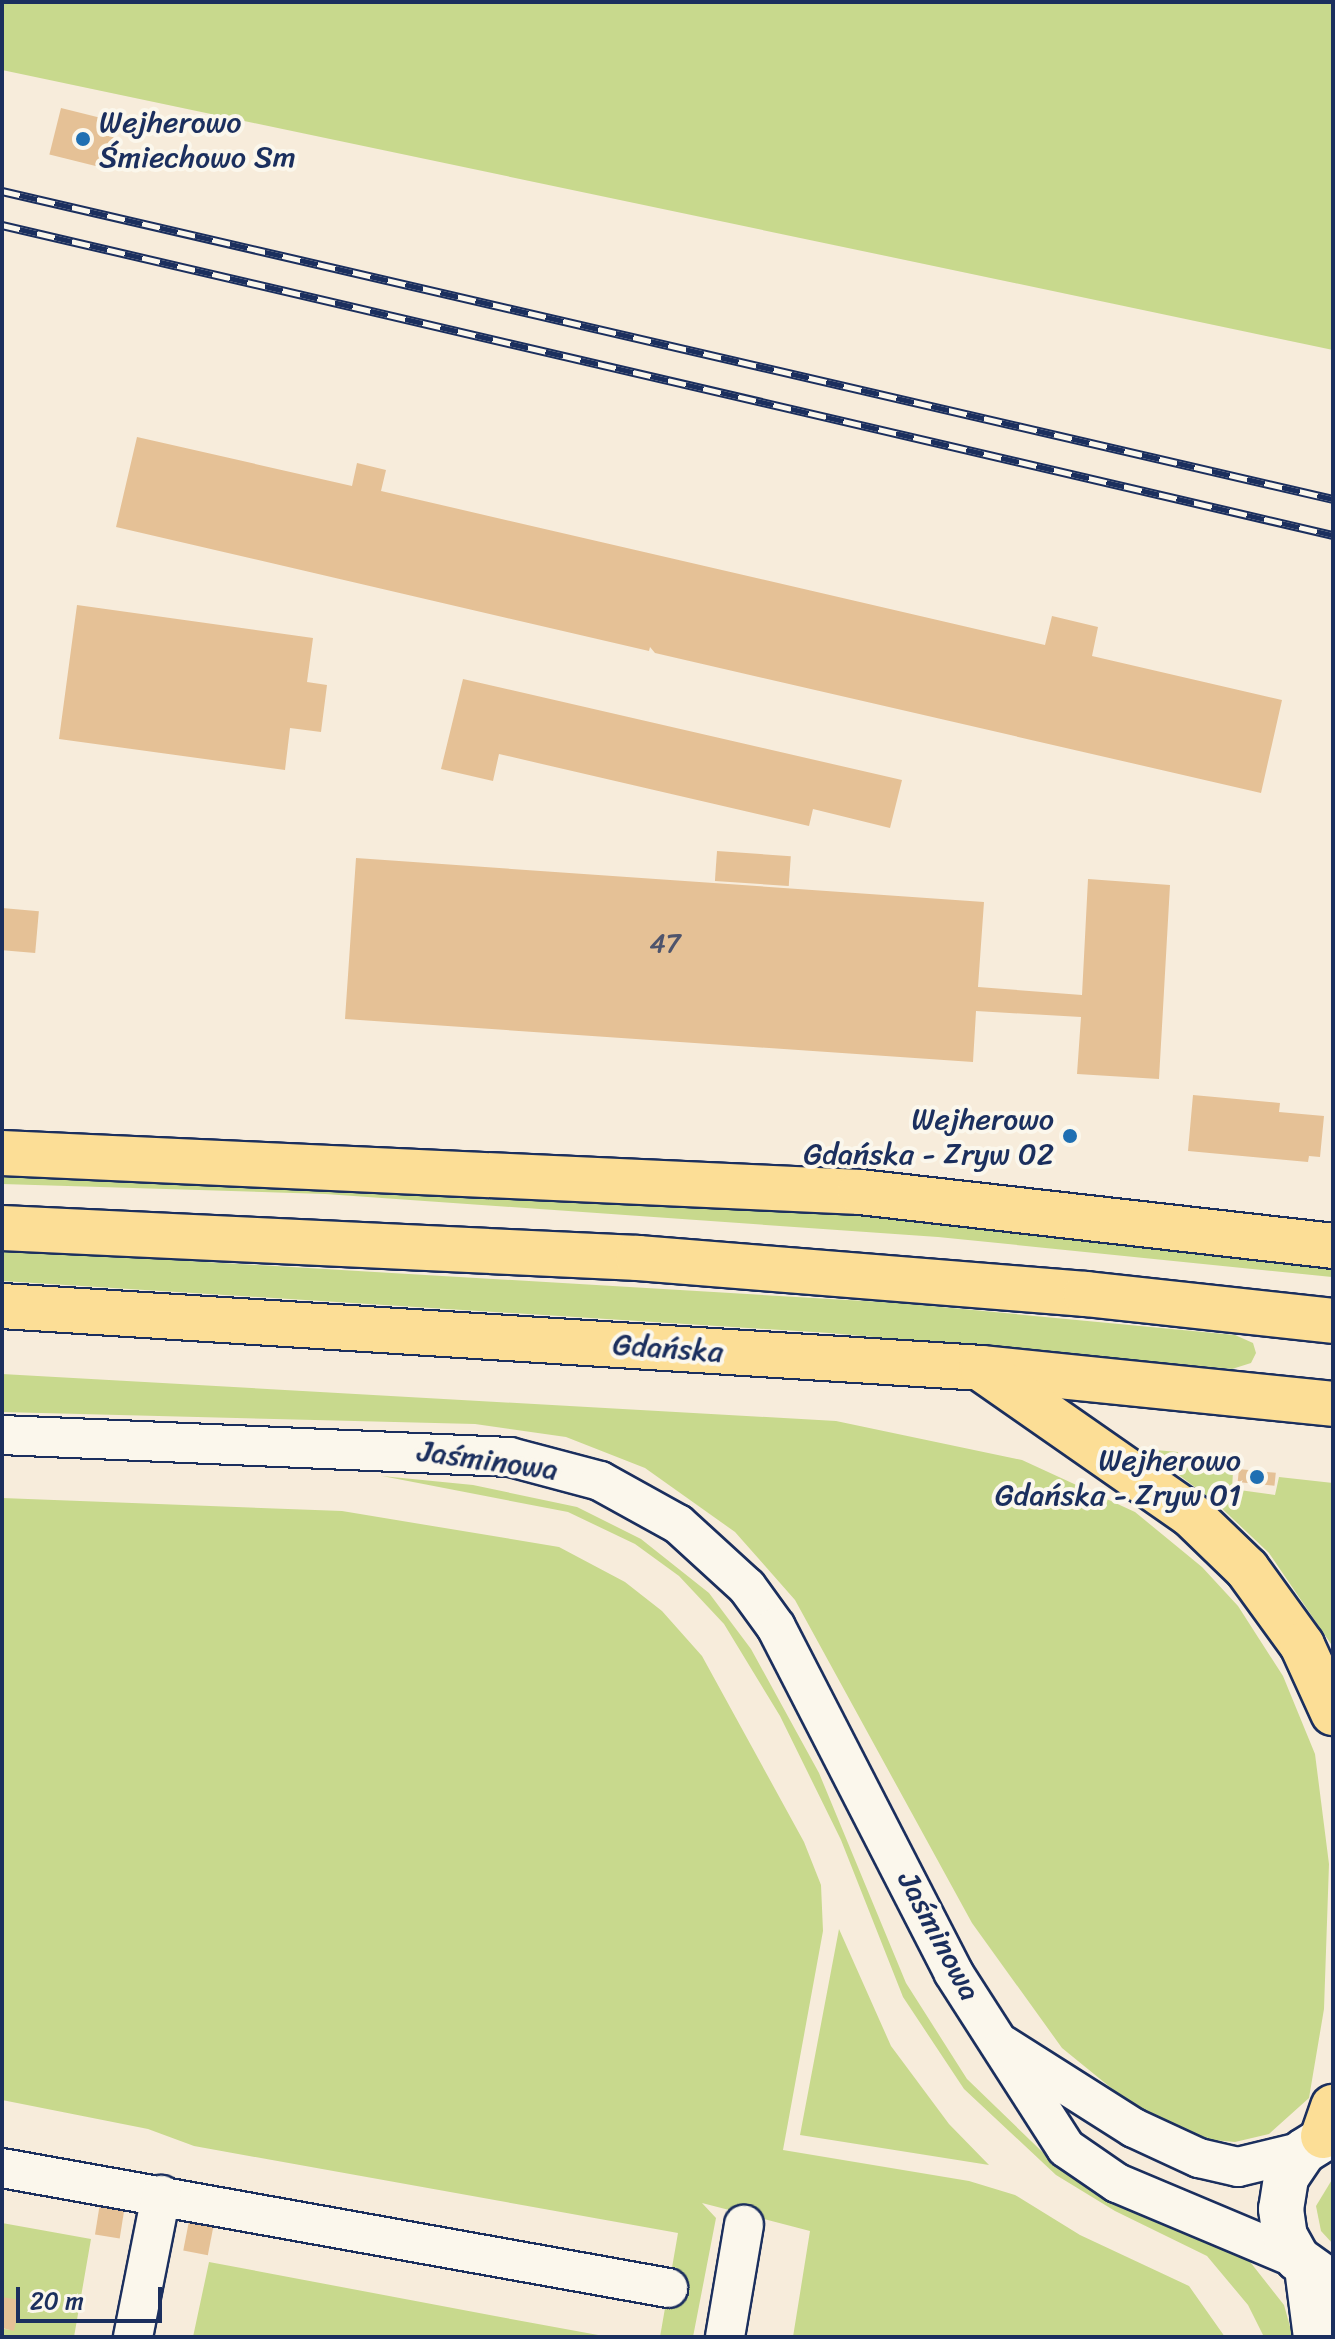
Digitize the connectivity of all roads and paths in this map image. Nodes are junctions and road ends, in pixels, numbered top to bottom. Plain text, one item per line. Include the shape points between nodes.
1 (2, 1153) edge
2 (2, 1228) edge
3 (1333, 1246) edge
4 (2, 1306) edge
5 (1333, 1321) edge
6 (981, 1368) junction
7 (1333, 1404) edge
8 (2, 1435) edge
9 (1333, 1713) edge
10 (1003, 2045) junction
11 (1323, 2132) edge
12 (2, 2168) edge
13 (161, 2195) junction
14 (744, 2225) dead end
15 (1313, 2271) edge
16 (668, 2288) dead end
17 (133, 2337) edge
18 (725, 2337) edge
19 (1316, 2337) edge

1 - 3 main road via 860,1192
2 - 5 main road via 638,1258 1086,1294
4 - 6 main road, Gdańska
6 - 7 main road, Gdańska
6 - 9 main road via 1191,1515 1247,1569 1302,1645
8 - 10 street, Jaśminowa via 510,1457 600,1481 656,1511 711,1549 776,1627 946,1960
10 - 11 street, Jaśminowa via 1134,2128 1199,2158 1238,2167
10 - 15 street, Jaśminowa via 1030,2099 1066,2148 1117,2183
11 - 15 main road via 1286,2178 1281,2209 1285,2236
12 - 13 street
13 - 16 street
13 - 17 street
14 - 18 street
15 - 19 main road

